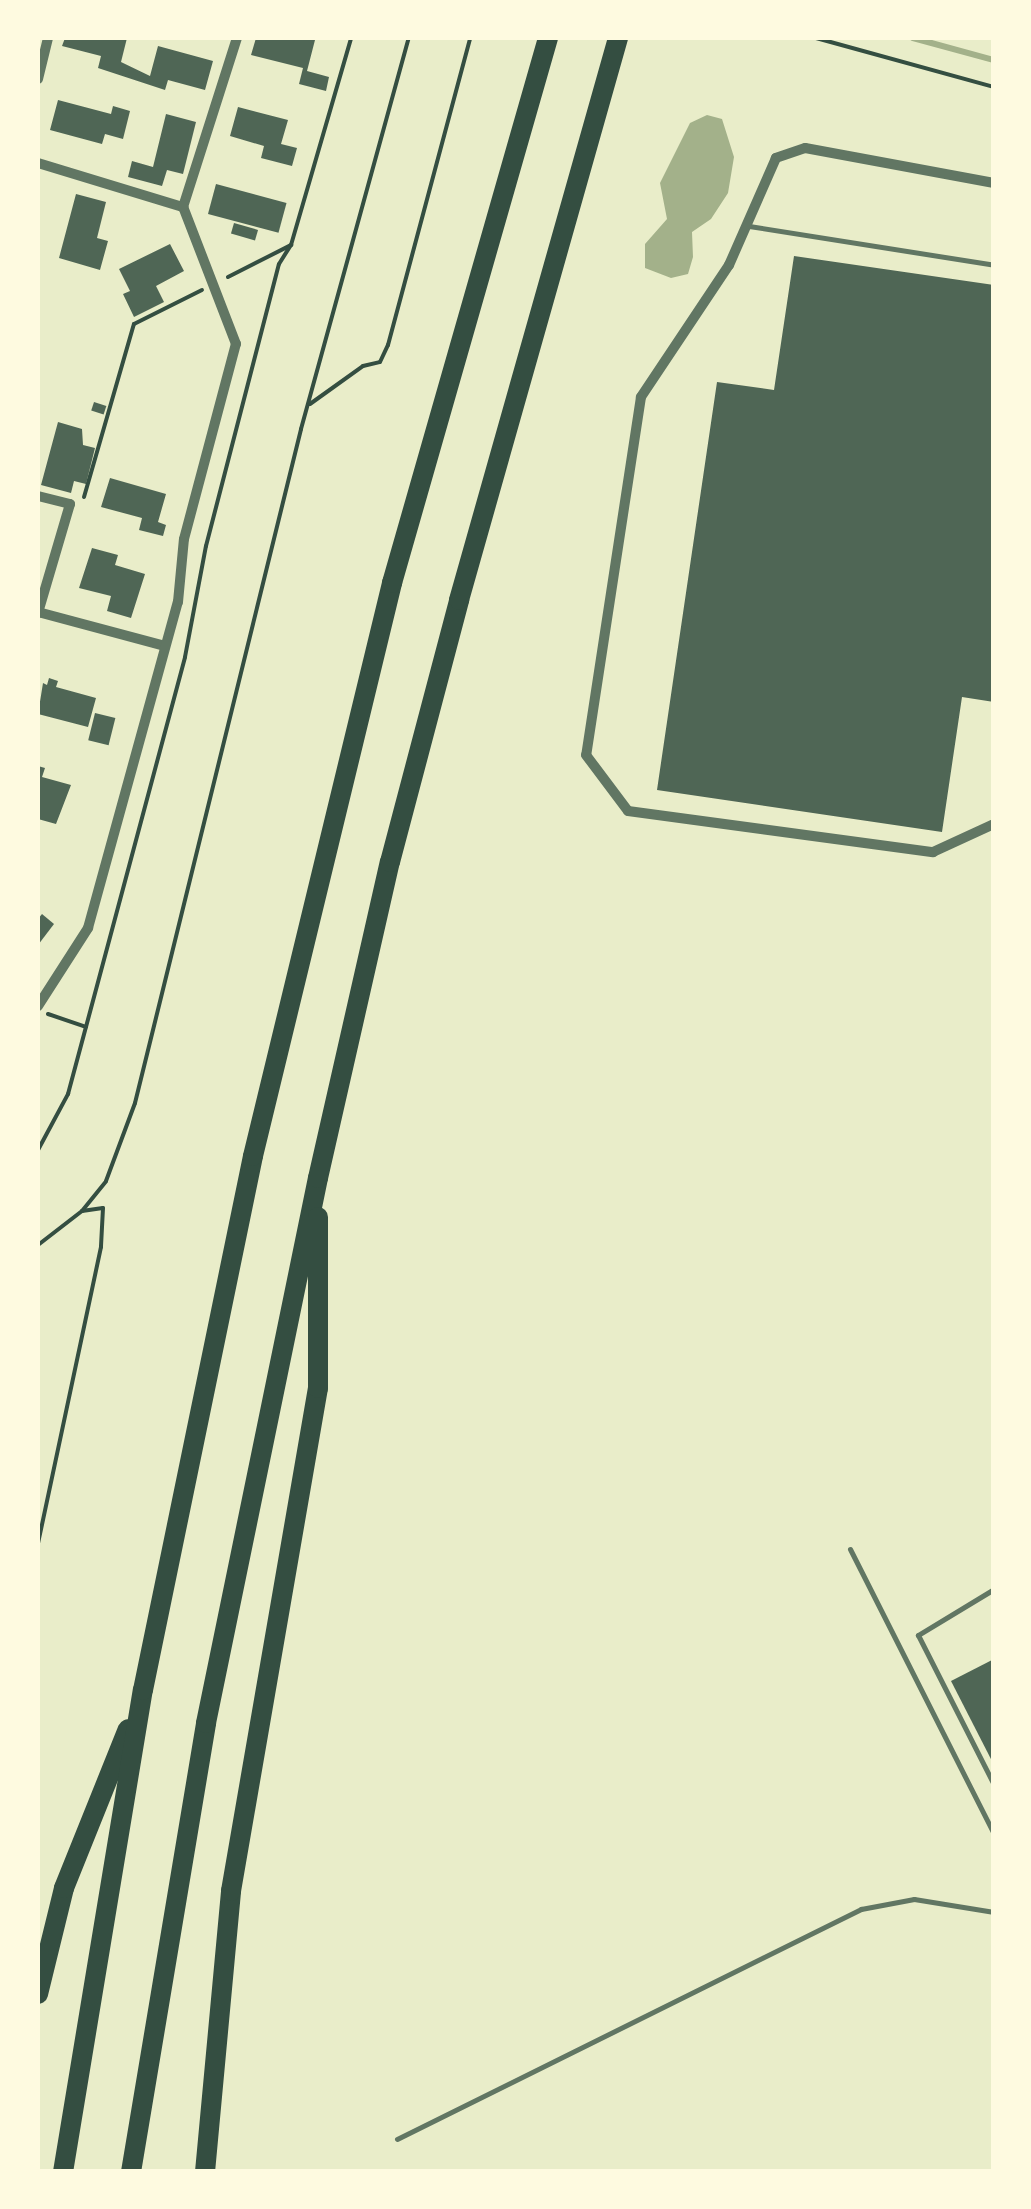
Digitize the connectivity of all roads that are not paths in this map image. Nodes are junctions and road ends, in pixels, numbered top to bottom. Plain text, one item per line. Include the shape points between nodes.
1 (48, 38) edge
2 (237, 38) edge
3 (548, 38) edge
4 (618, 38) edge
5 (38, 79) edge
6 (38, 163) edge
7 (994, 183) edge
8 (183, 207) junction
9 (746, 226) junction
10 (994, 265) edge
11 (38, 496) edge
12 (38, 612) edge
13 (165, 646) junction
14 (994, 824) edge
15 (38, 1008) edge
16 (318, 1178) junction
17 (850, 1549) dead end
18 (994, 1590) edge
19 (144, 1690) junction
20 (994, 1785) edge
21 (994, 1834) edge
22 (994, 1912) edge
23 (38, 1994) edge
24 (397, 2139) dead end
25 (64, 2172) edge
26 (131, 2172) edge
27 (205, 2172) edge

1 - 5 street
2 - 8 street
3 - 19 highway via 402,545 327,838 253,1156
4 - 16 highway via 390,862
6 - 8 street
7 - 9 street via 805,148 776,158
8 - 13 street via 236,344 184,539 178,602
9 - 10 lane
9 - 14 street via 729,264 641,397 586,755 628,811 934,852
11 - 12 street via 70,504
12 - 13 street
13 - 15 street via 88,928
16 - 26 highway via 206,1723
16 - 27 highway via 318,1388 231,1891
17 - 21 lane
18 - 20 lane via 918,1635
19 - 23 highway via 64,1888
19 - 25 highway
22 - 24 lane via 914,1898 861,1909

